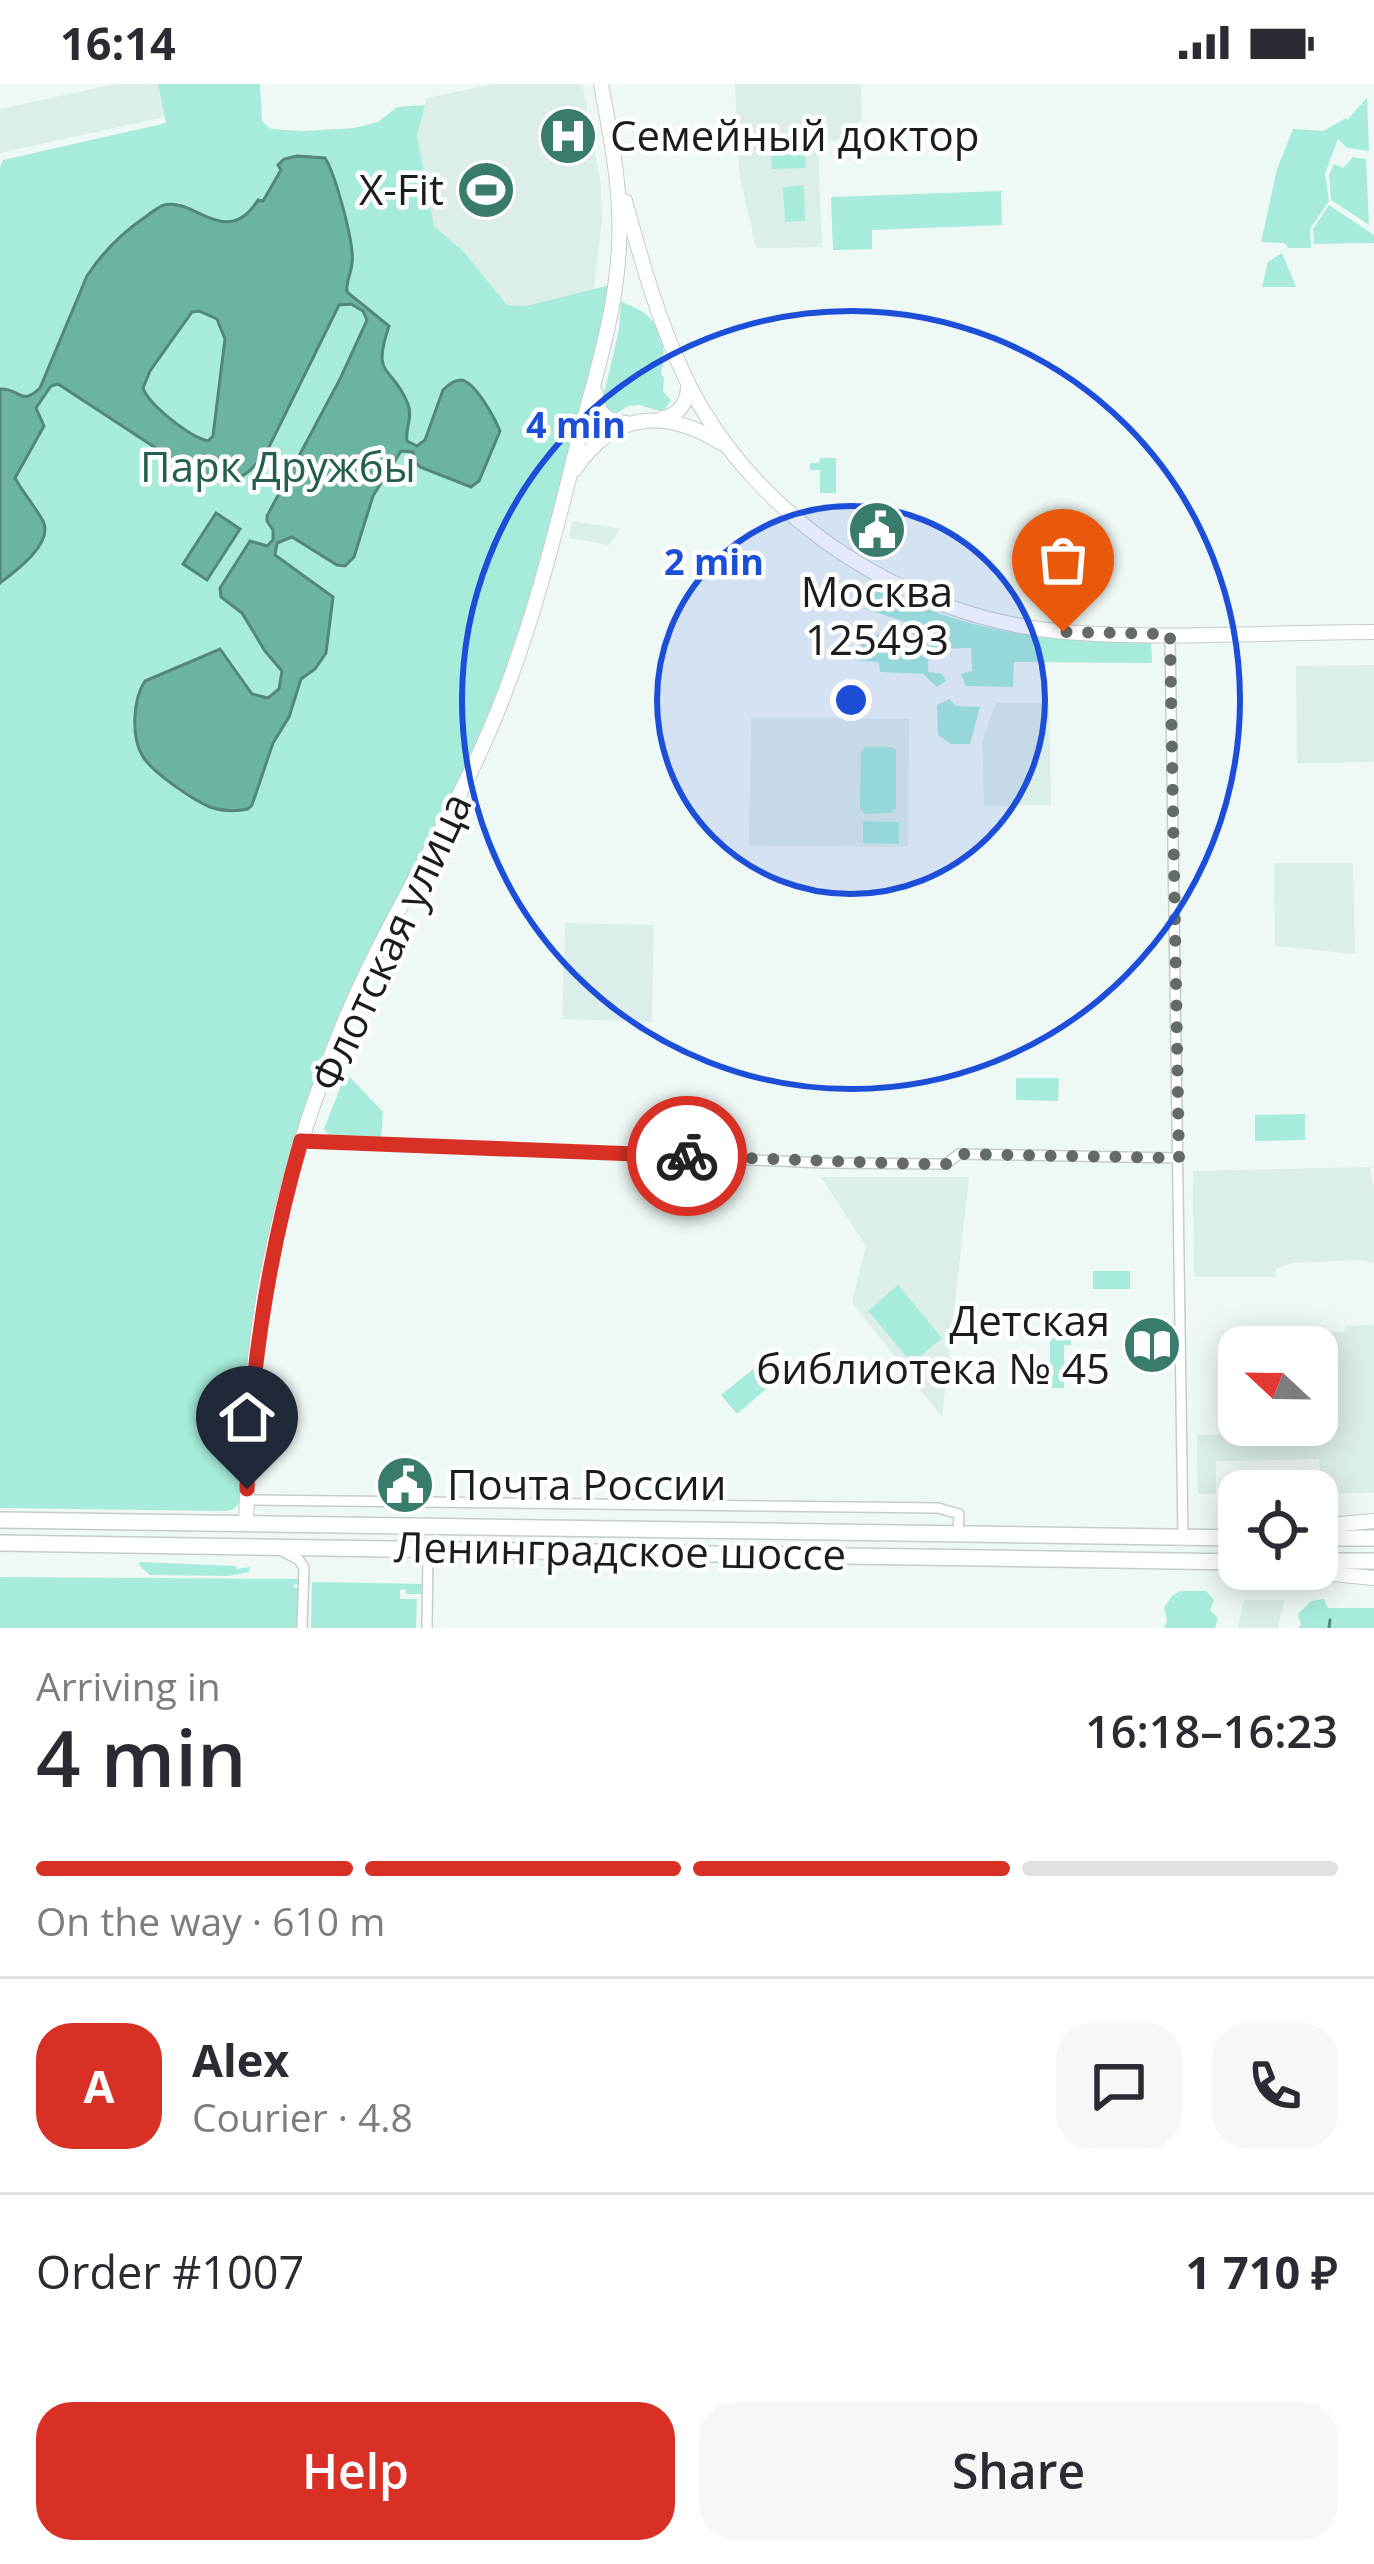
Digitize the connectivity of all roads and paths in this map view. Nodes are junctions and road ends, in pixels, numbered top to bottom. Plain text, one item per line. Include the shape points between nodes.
1 (601, 84) edge
2 (617, 172) junction
3 (652, 295) junction
4 (613, 300) junction
5 (597, 374) junction
6 (688, 382) junction
7 (656, 420) junction
8 (631, 423) junction
9 (725, 446) junction
10 (569, 479) junction
11 (1374, 632) edge
12 (1170, 634) junction
13 (301, 1141) junction
14 (1179, 1158) junction
15 (246, 1499) junction
16 (0, 1520) edge
17 (1374, 1521) edge
18 (246, 1523) junction
19 (1338, 1524) edge
20 (958, 1533) junction
21 (1218, 1537) edge
22 (1184, 1538) junction
23 (1338, 1538) edge
24 (1374, 1538) edge
25 (0, 1543) edge
26 (266, 1546) junction
27 (428, 1548) junction
28 (1338, 1561) edge
29 (1374, 1561) edge
30 (1218, 1562) edge
31 (1338, 1575) edge
32 (1374, 1578) edge
33 (302, 1628) edge
34 (427, 1628) edge

1 - 2 street, Флотская улица
2 - 3 street
2 - 4 street, Флотская улица
3 - 4 street via 633,284
3 - 6 street
4 - 5 street, Флотская улица
5 - 8 street via 598,409
5 - 10 street, Флотская улица
6 - 7 street via 683,407
6 - 9 street
7 - 8 street
7 - 9 street via 688,425
8 - 10 street via 597,441
9 - 12 street via 806,526 926,598 1035,628
10 - 13 street, Флотская улица via 483,746 340,1032
11 - 12 street
12 - 14 street
13 - 14 street via 825,1163 946,1164 959,1154
13 - 15 street, Флотская улица via 261,1313
14 - 22 street
15 - 18 street, Флотская улица
15 - 20 street via 938,1508 958,1514
16 - 18 main road, Ленинградское шоссе
17 - 19 street
18 - 20 main road, Ленинградское шоссе
20 - 22 main road, Ленинградское шоссе
21 - 22 main road, Ленинградское шоссе
23 - 24 main road
25 - 26 main road, Ленинградское шоссе
26 - 27 main road, Ленинградское шоссе
26 - 33 street via 304,1565
27 - 30 main road, Ленинградское шоссе
27 - 34 street
28 - 29 main road
31 - 32 street

